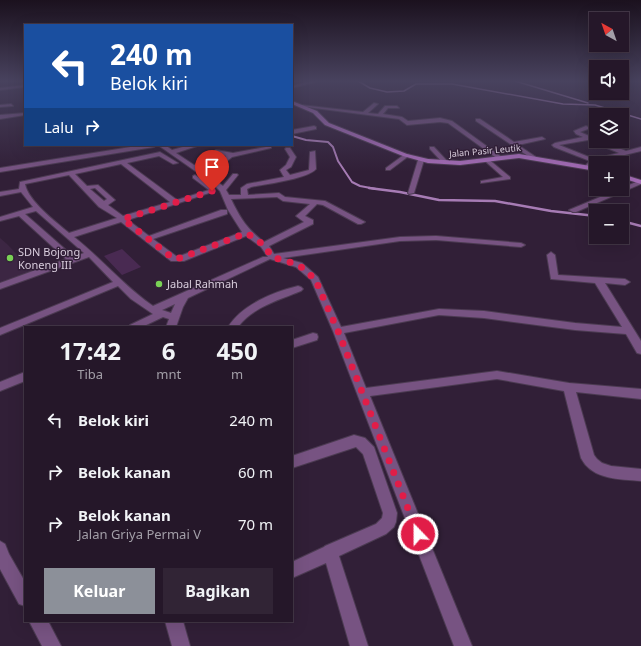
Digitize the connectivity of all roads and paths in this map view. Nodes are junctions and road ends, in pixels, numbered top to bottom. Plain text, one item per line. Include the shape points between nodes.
1 (312, 111) edge
2 (341, 111) edge
3 (367, 111) edge
4 (384, 111) edge
5 (24, 114) edge
6 (363, 114) junction
7 (379, 116) junction
8 (0, 117) edge
9 (478, 120) dead end
10 (314, 128) dead end
11 (586, 128) dead end
12 (293, 132) edge
13 (588, 138) joint
14 (542, 139) dead end
15 (512, 144) junction
16 (148, 146) edge
17 (162, 146) edge
18 (193, 146) edge
19 (269, 147) dead end
20 (432, 148) dead end
21 (613, 148) edge
22 (288, 149) dead end
23 (641, 149) edge
24 (171, 152) junction
25 (216, 152) dead end
26 (313, 152) dead end
27 (625, 153) junction
28 (230, 155) junction
29 (407, 156) junction
30 (613, 156) edge
31 (533, 157) junction
32 (500, 158) junction
33 (589, 159) edge
34 (421, 160) junction
35 (487, 160) junction
36 (122, 162) junction
37 (446, 163) junction
38 (589, 165) edge
39 (192, 167) junction
40 (586, 167) junction
41 (589, 168) edge
42 (388, 169) dead end
43 (0, 170) edge
44 (69, 172) junction
45 (235, 175) dead end
46 (288, 178) junction
47 (629, 178) edge
48 (483, 182) dead end
49 (641, 182) edge
50 (85, 188) junction
51 (22, 190) junction
52 (411, 193) dead end
53 (0, 194) edge
54 (224, 194) junction
55 (245, 197) junction
56 (255, 197) junction
57 (273, 201) dead end
58 (175, 202) junction
59 (316, 202) junction
60 (102, 205) junction
61 (37, 208) junction
62 (574, 210) dead end
63 (224, 212) dead end
64 (22, 215) dead end
65 (0, 219) edge
66 (123, 219) junction
67 (361, 222) dead end
68 (247, 233) junction
69 (68, 236) junction
70 (149, 238) junction
71 (264, 245) junction
72 (521, 245) dead end
73 (90, 254) junction
74 (551, 256) dead end
75 (269, 258) junction
76 (72, 260) junction
77 (599, 281) junction
78 (625, 282) dead end
79 (122, 284) junction
80 (0, 286) edge
81 (298, 289) dead end
82 (184, 297) junction
83 (156, 312) junction
84 (174, 317) junction
85 (30, 326) edge
86 (135, 326) edge
87 (170, 326) edge
88 (233, 326) edge
89 (24, 328) edge
90 (338, 331) junction
91 (630, 331) junction
92 (3, 335) edge
93 (314, 337) dead end
94 (293, 344) edge
95 (641, 350) edge
96 (24, 376) edge
97 (0, 387) edge
98 (569, 387) junction
99 (362, 393) junction
100 (641, 394) edge
101 (293, 462) edge
102 (641, 475) edge
103 (330, 551) junction
104 (1, 554) edge
105 (293, 570) edge
106 (24, 596) edge
107 (39, 622) edge
108 (178, 622) edge
109 (52, 646) edge
110 (181, 646) edge
111 (359, 646) edge
112 (463, 646) edge

1 - 29 street, Jalan Pasir Leutik via 328,124
2 - 6 street
3 - 6 street
4 - 7 street
5 - 8 street
6 - 7 street
7 - 32 street via 400,118 407,124 440,120 450,122
9 - 15 street
10 - 12 street
11 - 13 street via 577,130
13 - 33 street via 555,145
14 - 15 street
15 - 31 street
16 - 43 street
17 - 24 street
18 - 24 street
19 - 28 street
20 - 37 street
21 - 27 street
22 - 46 street via 292,157 289,166 282,170
23 - 27 street
24 - 39 street
25 - 28 street
26 - 46 street via 312,170
27 - 30 street
28 - 39 street via 225,160
29 - 34 street, Jalan Pasir Leutik
29 - 42 street
31 - 32 street, Jalan Pasir Leutik
31 - 40 street, Jalan Pasir Leutik
32 - 35 street, Jalan Pasir Leutik
34 - 37 street, Jalan Pasir Leutik
34 - 52 street
35 - 37 street, Jalan Pasir Leutik
35 - 48 street via 508,178
36 - 44 street
36 - 58 street
36 - 58 street via 161,154 212,189
38 - 40 street
39 - 54 street via 213,181
40 - 41 street, Jalan Pasir Leutik
44 - 50 street
44 - 51 street via 25,181 22,183
45 - 54 street
46 - 55 street via 247,186 244,189
47 - 49 street
49 - 62 street
50 - 60 street
50 - 60 street via 96,186 110,198 111,200
51 - 53 street
51 - 61 street
54 - 55 street
54 - 68 street
55 - 56 street
56 - 57 street
56 - 59 street via 279,195 283,199
58 - 66 street
59 - 67 street via 325,203
59 - 71 street via 300,216 310,222
60 - 66 street
61 - 65 street
61 - 69 street
63 - 70 street
64 - 76 street
66 - 69 street
66 - 70 street
68 - 70 street via 176,259
68 - 71 street
69 - 73 street
71 - 75 street
72 - 75 street via 436,238 400,239
73 - 76 street
73 - 79 street
74 - 77 street via 554,277
75 - 82 street
75 - 90 street via 299,265 315,279
76 - 80 street
77 - 78 street
77 - 91 street
79 - 83 street via 134,297
79 - 85 street
79 - 92 street
81 - 88 street via 248,311
82 - 83 street
82 - 84 street
83 - 84 street
83 - 86 street
84 - 87 street
89 - 92 street
90 - 91 street via 439,312 491,314 558,325
90 - 99 street
91 - 95 street
93 - 94 street
96 - 97 street
98 - 99 street via 510,376 490,376
98 - 100 street
98 - 102 street via 592,465 600,470
99 - 112 street
101 - 103 street via 354,441 360,442 368,451 390,513 389,522 381,529
103 - 105 street
103 - 111 street
104 - 106 street
107 - 109 street
108 - 110 street

